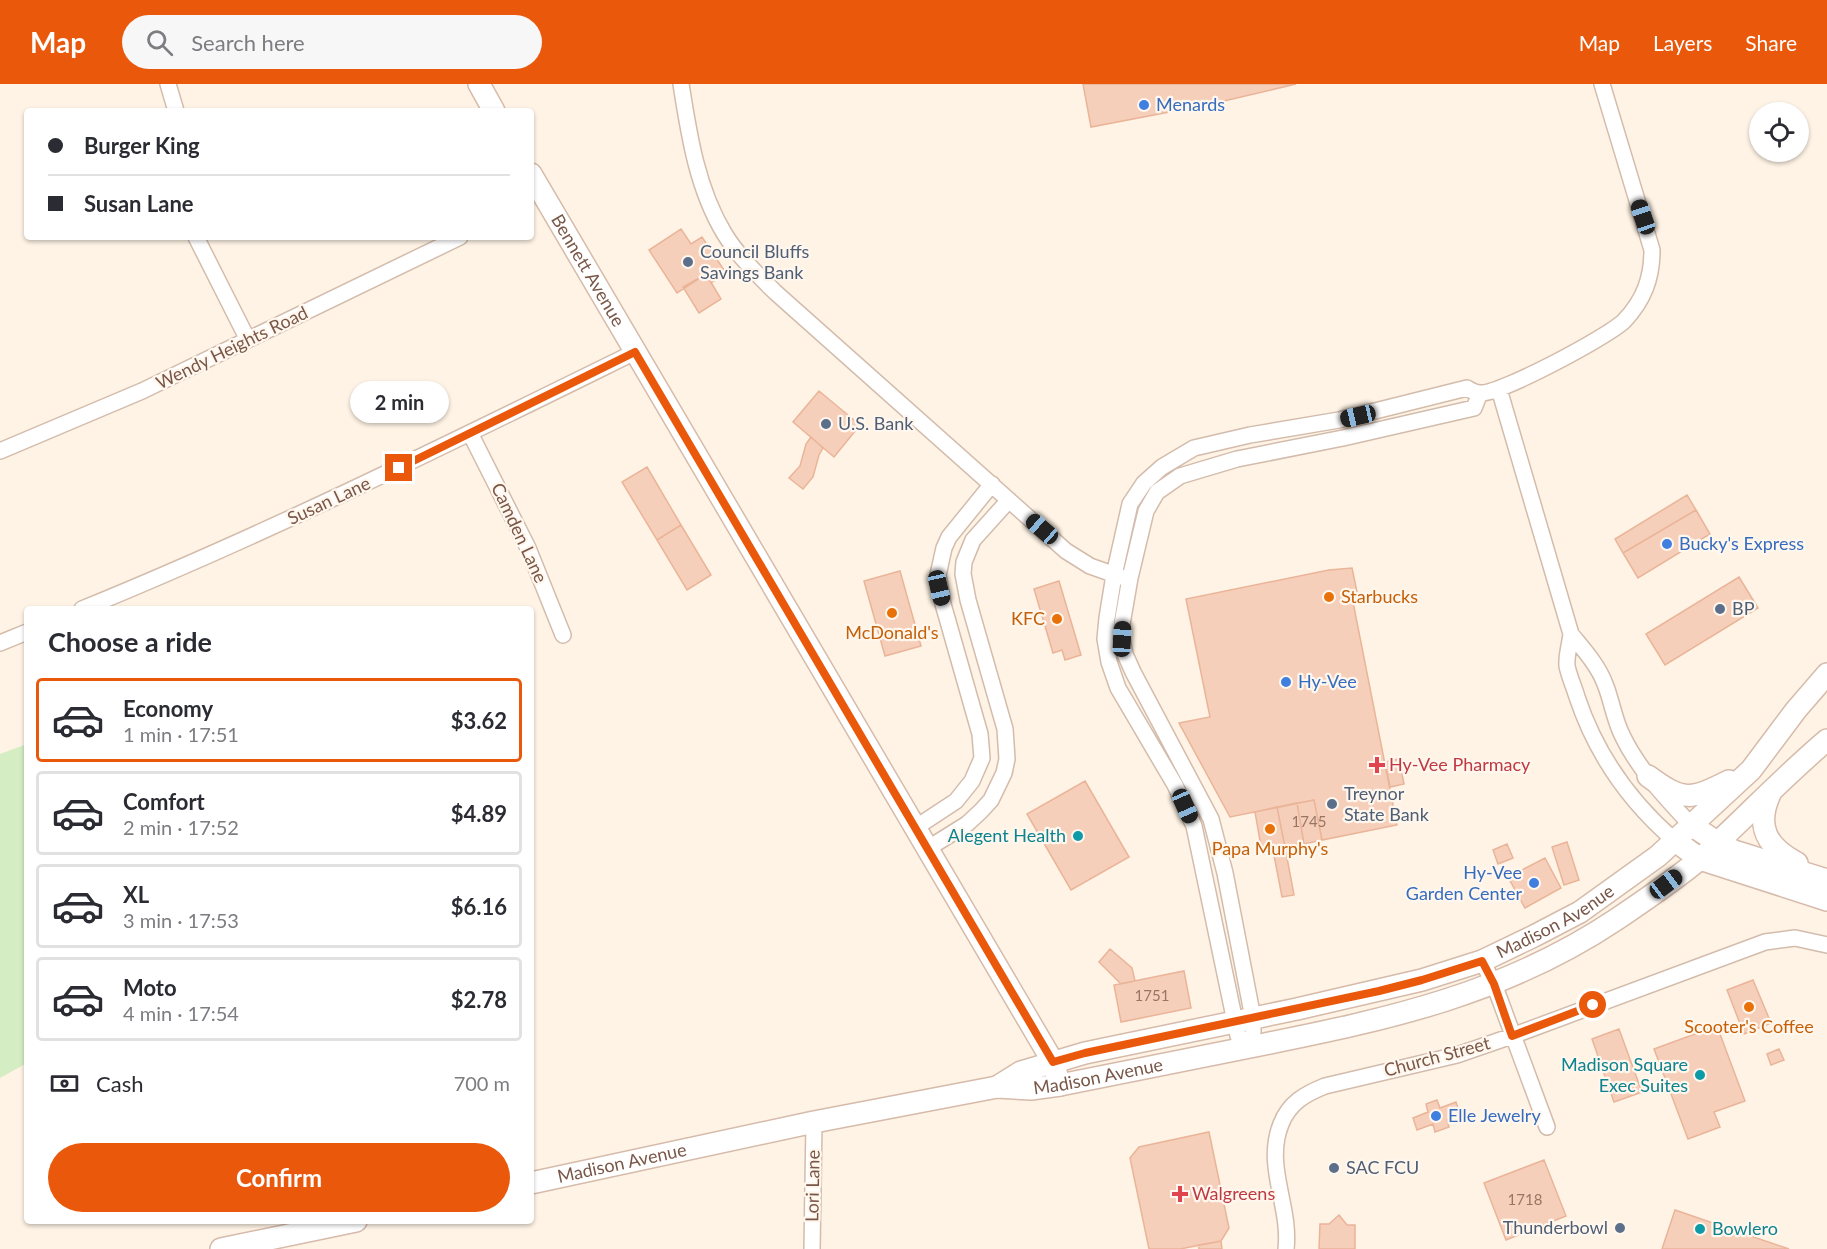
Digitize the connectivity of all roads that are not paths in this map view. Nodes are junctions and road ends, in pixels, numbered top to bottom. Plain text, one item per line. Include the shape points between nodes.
1 (168, 84) edge
2 (478, 84) edge
3 (681, 84) edge
4 (1602, 84) edge
5 (175, 108) edge
6 (492, 108) edge
7 (537, 198) edge
8 (198, 240) edge
9 (454, 240) edge
10 (248, 340) junction
11 (635, 352) junction
12 (1499, 389) junction
13 (1480, 393) junction
14 (470, 433) junction
15 (0, 451) edge
16 (992, 484) junction
17 (1009, 500) junction
18 (1114, 575) junction
19 (1130, 578) junction
20 (89, 606) edge
21 (24, 633) edge
22 (1571, 634) junction
23 (563, 635) dead end
24 (0, 643) edge
25 (1827, 674) edge
26 (1827, 740) edge
27 (1751, 770) junction
28 (1648, 776) junction
29 (1772, 790) junction
30 (1691, 825) junction
31 (915, 828) junction
32 (1674, 840) junction
33 (1717, 842) junction
34 (927, 849) junction
35 (1700, 859) junction
36 (1827, 880) edge
37 (1827, 900) edge
38 (1827, 945) edge
39 (1482, 961) junction
40 (1494, 984) junction
41 (1244, 1019) junction
42 (1512, 1036) junction
43 (1250, 1047) junction
44 (1053, 1062) junction
45 (1060, 1085) junction
46 (997, 1087) junction
47 (814, 1122) junction
48 (1547, 1127) dead end
49 (534, 1182) edge
50 (342, 1224) edge
51 (221, 1249) edge
52 (812, 1249) edge
53 (1286, 1249) edge

1 - 5 street
2 - 6 main road
3 - 16 street via 703,188 732,245 775,292
4 - 12 street via 1652,250 1651,277 1623,322 1552,364
7 - 11 main road, Bennett Avenue
8 - 10 street
9 - 10 street, Wendy Heights Road
10 - 15 street, Wendy Heights Road via 142,391
11 - 14 street, Susan Lane
11 - 31 main road, Bennett Avenue
12 - 13 street
12 - 22 street
13 - 18 street via 1467,388 1339,420 1194,448 1162,467 1144,483 1130,504
13 - 19 street via 1474,408 1237,459 1180,476 1157,492 1146,511
14 - 20 street, Susan Lane via 236,544
14 - 23 street, Camden Lane via 528,548
16 - 17 street
16 - 31 street via 949,537 938,575 980,734 982,758 957,801
17 - 18 street via 1074,556
17 - 34 street via 973,540 963,574 1005,729 1006,766 999,788 981,812
18 - 19 street
18 - 41 street via 1105,639 1109,662 1118,688 1175,785 1194,826
19 - 41 street via 1122,624 1125,654 1211,819 1225,873
21 - 24 street
22 - 28 street via 1604,682 1622,736
22 - 32 street via 1567,665 1593,737 1626,790
25 - 27 main road, Madison Avenue
26 - 29 main road, Madison Avenue
27 - 28 main road via 1688,796 1669,791
27 - 30 main road, Madison Avenue
28 - 30 street
29 - 33 main road, Madison Avenue
29 - 36 main road via 1763,816 1768,839 1785,857
30 - 32 main road, Madison Avenue
30 - 33 main road
31 - 34 main road, Bennett Avenue
32 - 35 main road
32 - 39 main road, Madison Avenue via 1649,863 1580,912
33 - 35 main road, Madison Avenue
33 - 36 main road
34 - 44 main road, Bennett Avenue
35 - 37 main road
35 - 40 main road, Madison Avenue via 1590,936
38 - 42 street, Church Street via 1796,938 1765,942
39 - 40 street
39 - 41 main road, Madison Avenue via 1413,982
40 - 42 street
40 - 43 main road, Madison Avenue via 1399,1014
41 - 43 street via 1253,1032
41 - 44 main road, Madison Avenue
42 - 48 street
42 - 53 street, Church Street via 1422,1064 1325,1086 1294,1103 1284,1116 1274,1148
43 - 45 main road, Madison Avenue
44 - 45 main road, Bennett Avenue
44 - 46 main road, Madison Avenue via 1021,1072
45 - 46 main road, Madison Avenue via 1031,1089
46 - 47 main road, Madison Avenue
47 - 49 main road, Madison Avenue
47 - 52 street, Lori Lane
50 - 51 main road

